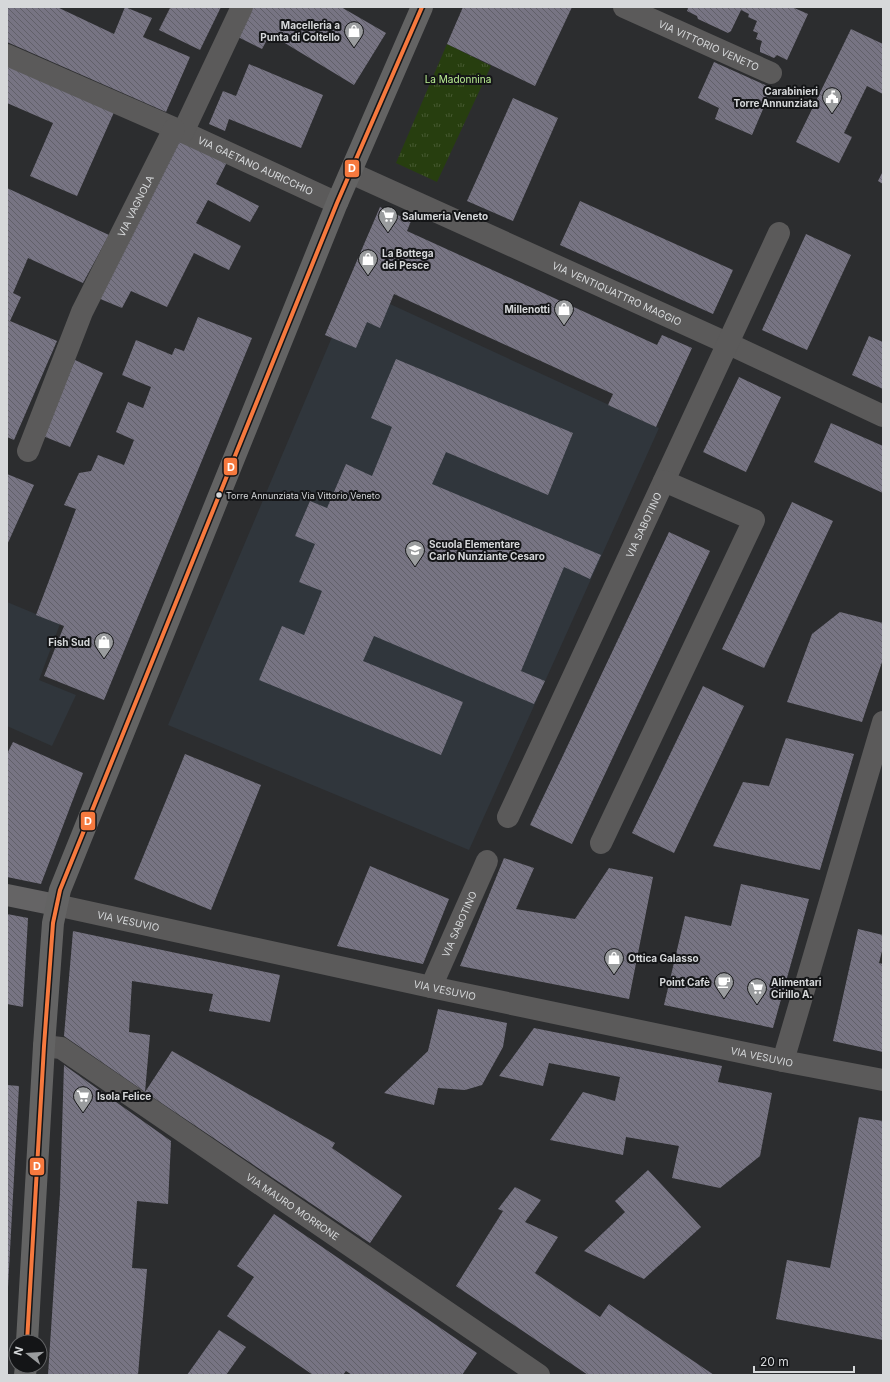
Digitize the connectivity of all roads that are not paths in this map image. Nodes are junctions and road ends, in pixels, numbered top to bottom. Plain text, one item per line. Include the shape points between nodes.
1 (242, 7) edge
2 (422, 7) edge
3 (624, 7) edge
4 (7, 55) edge
5 (771, 73) dead end
6 (179, 130) junction
7 (351, 173) junction
8 (337, 203) junction
9 (779, 233) dead end
10 (728, 344) junction
11 (883, 416) edge
12 (28, 451) dead end
13 (664, 481) junction
14 (883, 722) edge
15 (508, 817) dead end
16 (601, 843) dead end
17 (487, 861) dead end
18 (7, 895) edge
19 (56, 905) junction
20 (431, 987) junction
21 (44, 1046) junction
22 (783, 1061) junction
23 (883, 1080) edge
24 (27, 1334) edge
25 (539, 1375) edge

1 - 6 street, VIA VAGNOLA
2 - 7 main road
3 - 5 street, VIA VITTORIO VENETO
4 - 6 street
6 - 8 street, VIA GAETANO AURICCHIO
6 - 12 street, VIA VAGNOLA via 82,312
7 - 8 main road
7 - 10 street, VIA VENTIQUATTRO MAGGIO
8 - 19 main road
9 - 10 street, VIA SABOTINO
10 - 11 street, VIA VENTIQUATTRO MAGGIO
10 - 13 street, VIA SABOTINO
13 - 15 street, VIA SABOTINO
13 - 16 street via 754,520
14 - 22 street
17 - 20 street, VIA SABOTINO
18 - 19 street, VIA VESUVIO
19 - 20 street, VIA VESUVIO
19 - 21 main road
20 - 22 street, VIA VESUVIO
21 - 24 main road
21 - 25 street, VIA MAURO MORRONE via 62,1048
22 - 23 street, VIA VESUVIO

